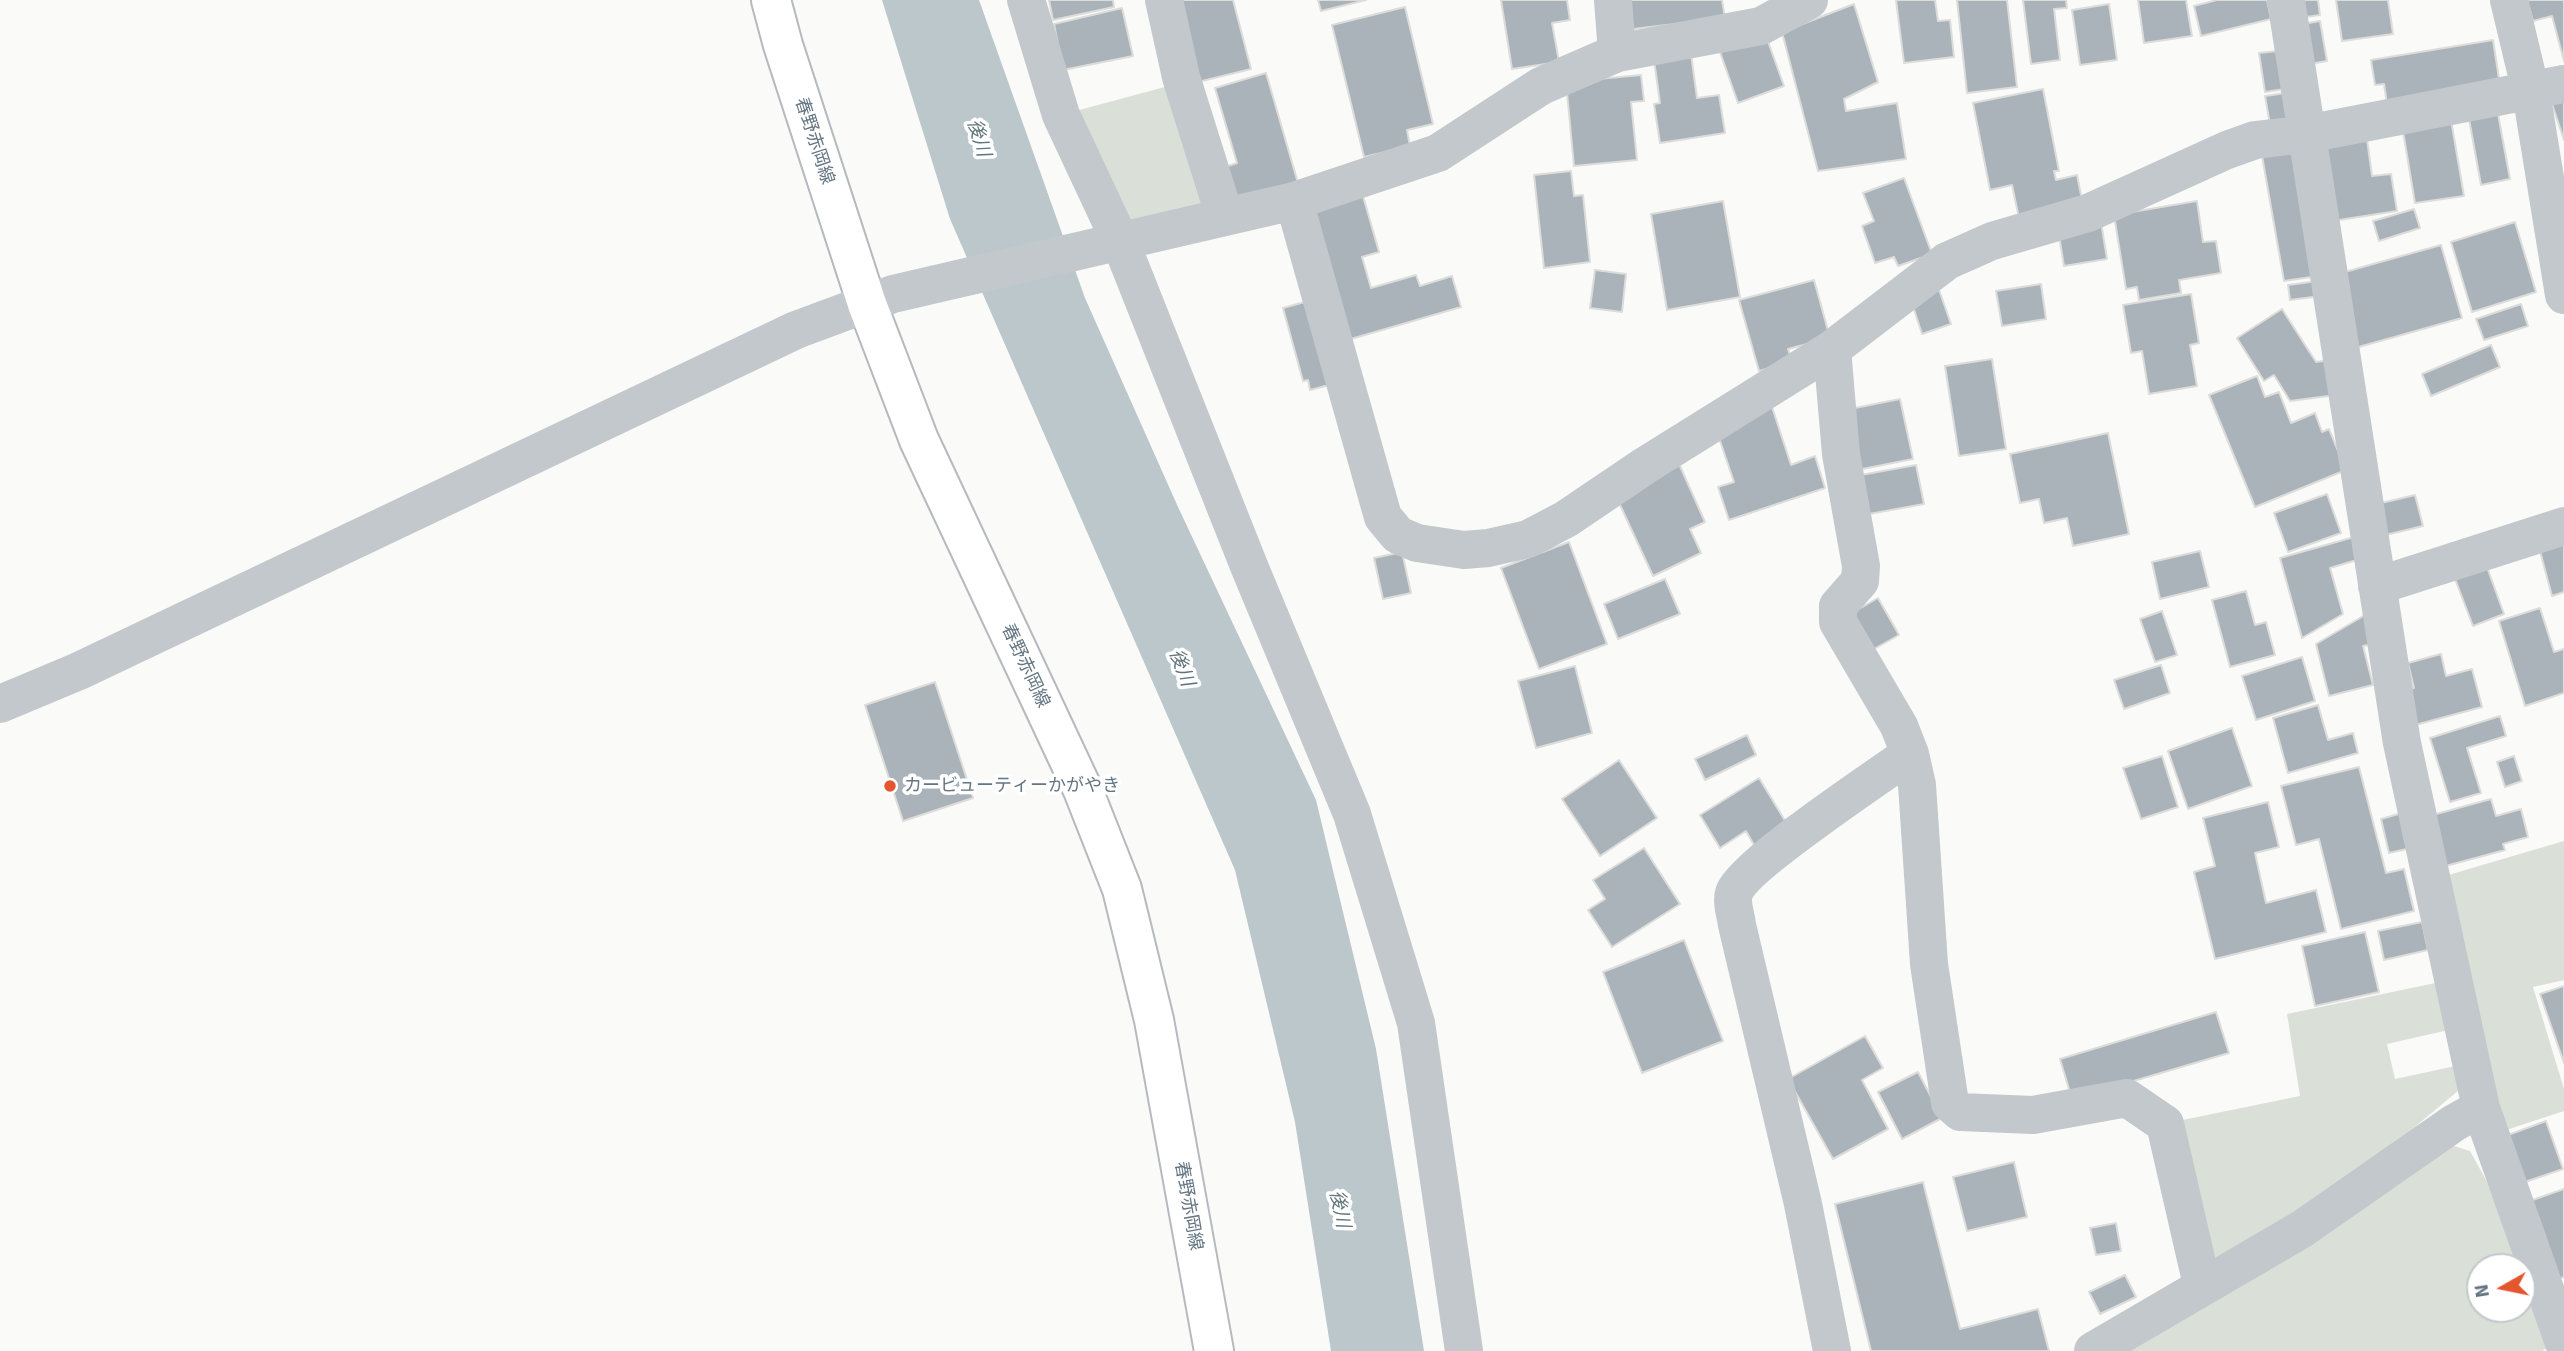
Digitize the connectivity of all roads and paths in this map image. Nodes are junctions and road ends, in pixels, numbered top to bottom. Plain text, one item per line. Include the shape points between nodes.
1 (771, 0) edge
2 (1026, 0) edge
3 (1164, 0) edge
4 (1613, 0) edge
5 (1809, 0) edge
6 (2287, 0) edge
7 (2509, 0) edge
8 (1617, 53) junction
9 (2548, 88) edge
10 (2307, 134) junction
11 (1294, 201) junction
12 (1225, 217) junction
13 (1120, 241) junction
14 (2564, 295) edge
15 (867, 304) junction
16 (1832, 349) junction
17 (2564, 526) edge
18 (2377, 586) junction
19 (0, 704) edge
20 (1910, 754) junction
21 (2481, 1108) junction
22 (2202, 1285) junction
23 (2564, 1343) edge
24 (1214, 1351) edge
25 (1464, 1351) edge
26 (1832, 1351) edge
27 (2093, 1351) edge

1 - 15 main road, 春野赤岡線
2 - 13 street via 1061,116
3 - 12 street via 1181,78
4 - 8 street
5 - 8 street via 1760,26
6 - 10 street
7 - 9 street
8 - 11 street via 1541,86 1438,153
9 - 10 street
9 - 14 street
10 - 16 street via 2255,140 2088,213 1992,241 1947,261
10 - 18 street
11 - 12 street
11 - 16 street via 1383,517 1398,535 1417,543 1464,550 1528,538 1566,519
12 - 13 street
13 - 15 street
13 - 25 street via 1352,814 1416,1023
15 - 19 street via 796,330 91,666
15 - 24 main road, 春野赤岡線 via 919,440 1083,790 1122,888 1154,1020
16 - 20 street via 1841,454 1861,566 1860,581 1838,606 1838,622 1899,726
17 - 18 street
18 - 21 street via 2402,743
20 - 22 street via 1917,785 1929,964 1950,1102 1960,1112 2033,1115 2127,1098 2165,1124
20 - 26 street via 1784,845 1744,877 1733,895
21 - 22 street via 2302,1229
21 - 23 street
22 - 27 street

